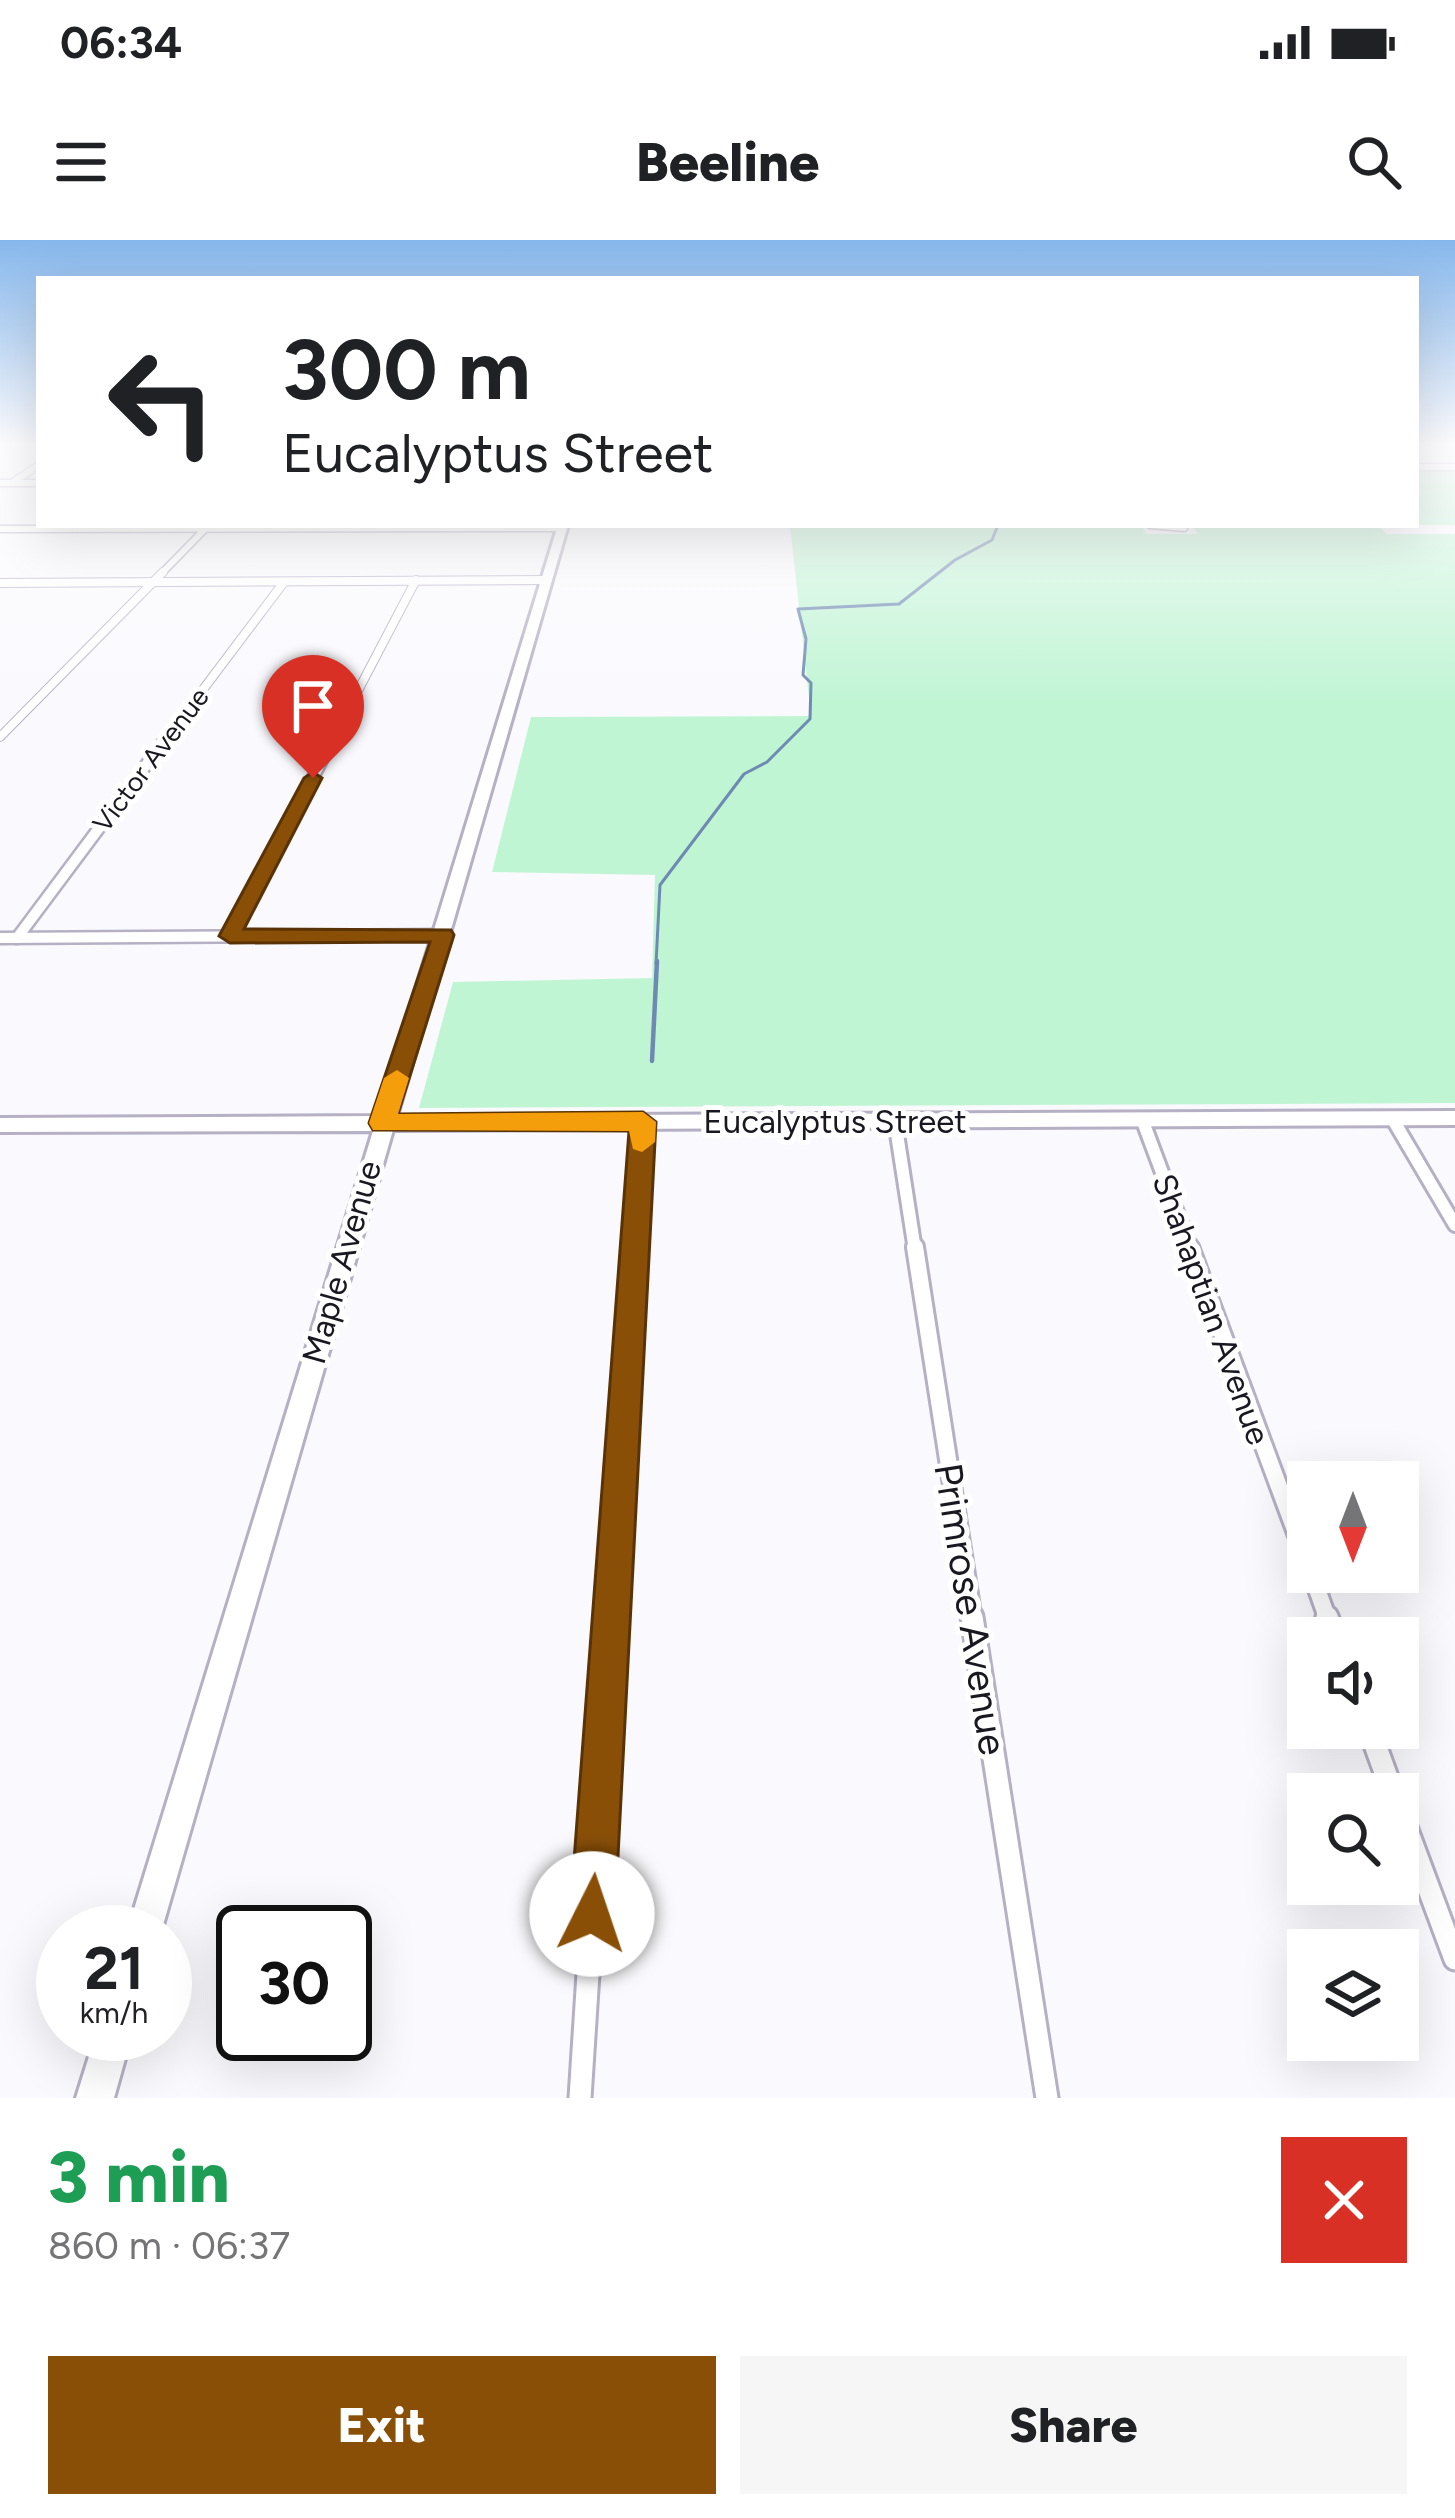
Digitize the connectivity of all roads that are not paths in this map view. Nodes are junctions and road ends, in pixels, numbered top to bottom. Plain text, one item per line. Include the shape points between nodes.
1 (203, 530) edge
2 (561, 530) edge
3 (416, 580) junction
4 (547, 580) junction
5 (151, 582) junction
6 (284, 582) junction
7 (3, 586) edge
8 (0, 737) edge
9 (443, 935) junction
10 (230, 936) junction
11 (0, 938) edge
12 (17, 938) junction
13 (1391, 1118) junction
14 (1455, 1118) edge
15 (1142, 1119) junction
16 (896, 1120) junction
17 (643, 1122) junction
18 (382, 1123) junction
19 (0, 1125) edge
20 (1455, 1225) edge
21 (1287, 1510) edge
22 (1419, 1863) edge
23 (152, 1905) edge
24 (1455, 1959) edge
25 (106, 2061) edge
26 (95, 2098) edge
27 (580, 2098) edge
28 (1046, 2098) edge

1 - 5 street
2 - 4 street, Maple Avenue
3 - 4 street
3 - 6 street
3 - 10 street
4 - 9 street, Maple Avenue
5 - 6 street
5 - 7 street
5 - 8 street
6 - 12 street, Victor Avenue
9 - 10 street
9 - 18 street, Maple Avenue
10 - 12 street
11 - 12 street
13 - 14 street, Eucalyptus Street
13 - 15 street, Eucalyptus Street
13 - 20 street
15 - 16 street, Eucalyptus Street
15 - 21 street, Shahaptian Avenue
16 - 17 street, Eucalyptus Street
16 - 28 street, Primrose Avenue
17 - 18 street, Eucalyptus Street
17 - 27 street
18 - 19 street, Eucalyptus Street
18 - 23 street, Maple Avenue
22 - 24 street
25 - 26 street

